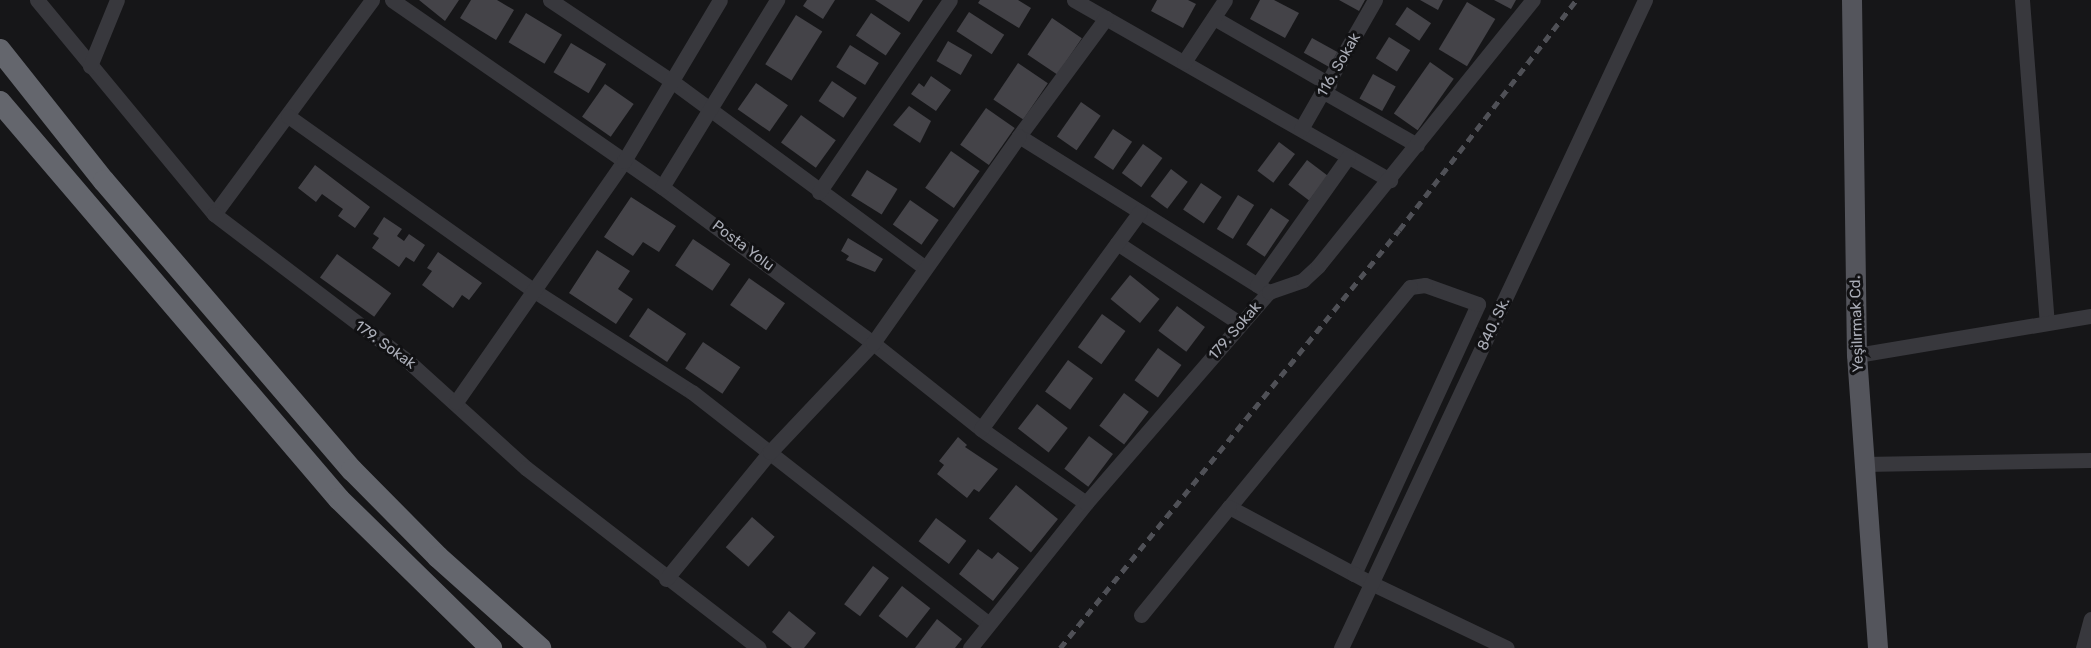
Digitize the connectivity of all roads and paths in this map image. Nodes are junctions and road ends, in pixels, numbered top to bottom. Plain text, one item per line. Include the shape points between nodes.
1 (38, 0) edge
2 (117, 0) edge
3 (372, 0) edge
4 (392, 0) edge
5 (550, 0) edge
6 (720, 0) edge
7 (777, 0) edge
8 (950, 0) edge
9 (1074, 0) edge
10 (1225, 0) edge
11 (1375, 0) edge
12 (1533, 0) edge
13 (1645, 0) edge
14 (1852, 0) edge
15 (2022, 0) edge
16 (1106, 18) junction
17 (1214, 18) junction
18 (0, 50) edge
19 (1184, 62) junction
20 (90, 66) junction
21 (673, 82) junction
22 (1326, 88) junction
23 (0, 102) edge
24 (711, 111) junction
25 (288, 116) junction
26 (1301, 129) junction
27 (1018, 136) junction
28 (1417, 145) junction
29 (1348, 158) junction
30 (624, 161) junction
31 (1390, 180) junction
32 (662, 187) junction
33 (819, 192) junction
34 (1140, 212) junction
35 (214, 214) junction
36 (1117, 243) junction
37 (924, 267) junction
38 (1263, 288) junction
39 (536, 292) junction
40 (2091, 316) edge
41 (2047, 322) junction
42 (1241, 324) junction
43 (873, 343) junction
44 (1857, 355) junction
45 (456, 402) junction
46 (981, 429) junction
47 (770, 452) junction
48 (2091, 460) edge
49 (1864, 464) junction
50 (1086, 503) junction
51 (1229, 507) junction
52 (1354, 574) junction
53 (666, 579) junction
54 (1373, 584) junction
55 (1141, 615) dead end
56 (2091, 619) edge
57 (988, 623) junction
58 (491, 648) edge
59 (540, 648) edge
60 (759, 648) edge
61 (970, 648) edge
62 (1341, 648) edge
63 (1507, 648) edge
64 (1878, 648) edge
65 (2083, 648) edge

1 - 20 street, 179. Sokak
2 - 20 street
3 - 25 street
4 - 30 street, Posta Yolu
5 - 21 street
6 - 21 street
7 - 24 street
8 - 33 street
9 - 16 street
10 - 17 street
11 - 22 street, 116. Sokak
12 - 28 street, 179. Sokak
13 - 54 street, 840. Sk.
14 - 44 main road, Yeşilırmak Cd.
15 - 41 street
16 - 19 street
16 - 27 street
17 - 19 street
17 - 22 street
18 - 59 highway via 104,181 352,470 438,557
19 - 26 street
20 - 35 street, 179. Sokak
21 - 24 street
21 - 30 street
22 - 26 street, 116. Sokak
22 - 28 street
23 - 58 highway via 339,499
24 - 32 street
24 - 33 street
25 - 35 street
25 - 39 street
26 - 29 street
27 - 34 street
27 - 37 street
28 - 31 street, 179. Sokak
29 - 31 street
29 - 38 street
30 - 32 street, Posta Yolu
30 - 39 street
31 - 38 street, 179. Sokak via 1303,280
32 - 43 street, Posta Yolu
33 - 37 street
34 - 36 street
34 - 38 street
35 - 45 street, 179. Sokak
36 - 42 street
36 - 46 street
37 - 43 street
38 - 42 street, 179. Sokak
39 - 45 street
39 - 47 street via 692,392
40 - 41 street
41 - 44 street
42 - 50 street, 179. Sokak
43 - 46 street, Posta Yolu
43 - 47 street
44 - 49 main road, Yeşilırmak Cd.
45 - 53 street, 179. Sokak via 526,468
46 - 50 street, Posta Yolu
47 - 53 street
47 - 57 street
48 - 49 street
49 - 64 main road, Yeşilırmak Cd.
50 - 57 street, 179. Sokak
51 - 52 street
51 - 52 street via 1410,287 1425,285 1478,304
51 - 55 street
52 - 54 street
53 - 60 street, 179. Sokak
54 - 62 street, 840. Sk.
54 - 63 street
56 - 65 street
57 - 61 street, 179. Sokak

